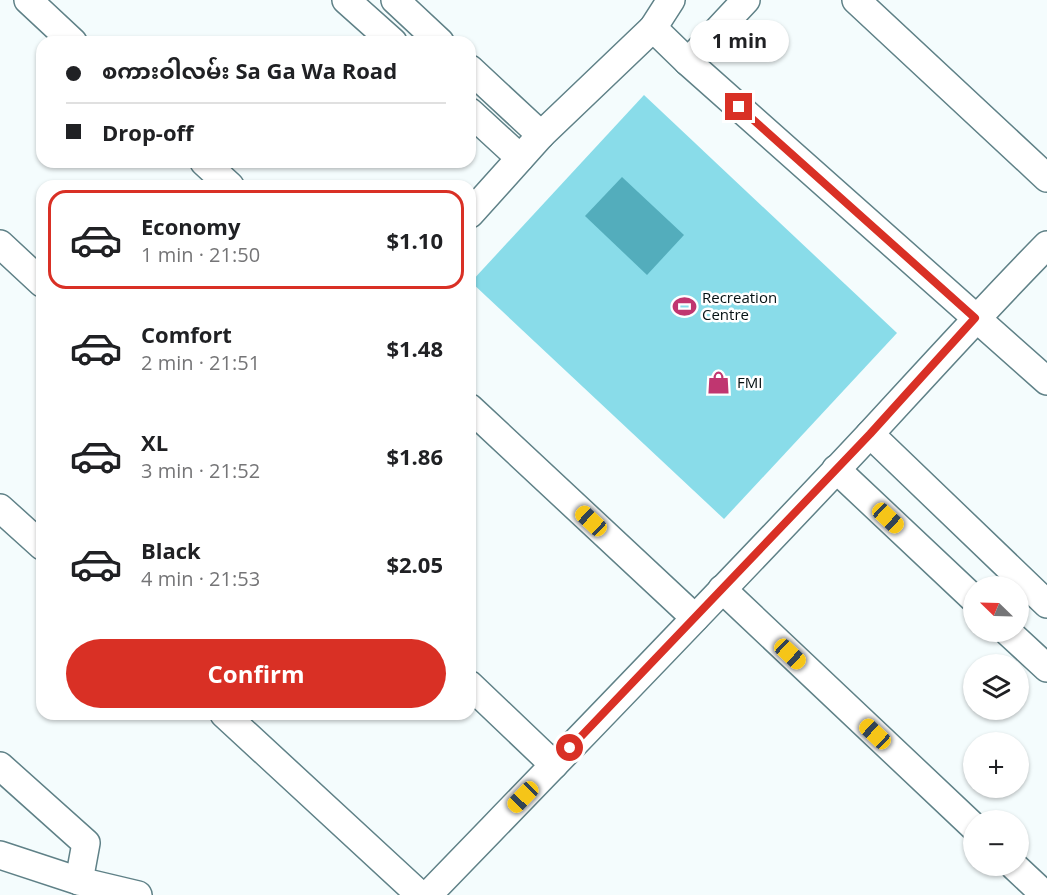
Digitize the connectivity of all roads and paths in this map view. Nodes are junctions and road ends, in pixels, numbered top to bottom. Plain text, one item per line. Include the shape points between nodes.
1 (28, 0) edge
2 (346, 0) edge
3 (395, 0) edge
4 (671, 0) edge
5 (746, 0) edge
6 (856, 0) edge
7 (653, 28) junction
8 (67, 36) edge
9 (386, 36) edge
10 (434, 36) edge
11 (688, 62) junction
12 (476, 75) edge
13 (476, 118) edge
14 (541, 135) junction
15 (520, 158) junction
16 (210, 168) edge
17 (1047, 178) edge
18 (224, 180) edge
19 (476, 207) edge
20 (0, 244) edge
21 (1047, 245) edge
22 (36, 278) edge
23 (975, 318) junction
24 (1047, 381) edge
25 (476, 414) edge
26 (870, 434) junction
27 (836, 469) junction
28 (0, 508) edge
29 (36, 541) edge
30 (722, 589) junction
31 (963, 589) edge
32 (1047, 604) edge
33 (695, 618) junction
34 (1019, 642) edge
35 (1047, 668) edge
36 (476, 691) edge
37 (230, 720) edge
38 (554, 765) junction
39 (0, 766) edge
40 (963, 817) edge
41 (0, 855) edge
42 (1025, 876) edge
43 (79, 881) junction
44 (138, 895) edge
45 (420, 895) edge
46 (428, 895) edge
47 (1045, 895) edge

1 - 8 street
2 - 9 street
3 - 10 street
4 - 7 street
5 - 11 street
6 - 17 street
7 - 11 street
7 - 14 street
11 - 23 street
12 - 14 street
13 - 15 street
14 - 15 street
15 - 19 street
16 - 18 street
20 - 22 street
21 - 23 street
23 - 24 street
23 - 26 street
25 - 33 street
26 - 27 street
26 - 32 street
27 - 30 street
27 - 31 street
28 - 29 street
30 - 33 street
30 - 40 street
33 - 38 street
34 - 35 street
36 - 38 street
37 - 45 street
38 - 46 street
39 - 43 street via 86,843
41 - 43 street
42 - 47 street
43 - 44 street

